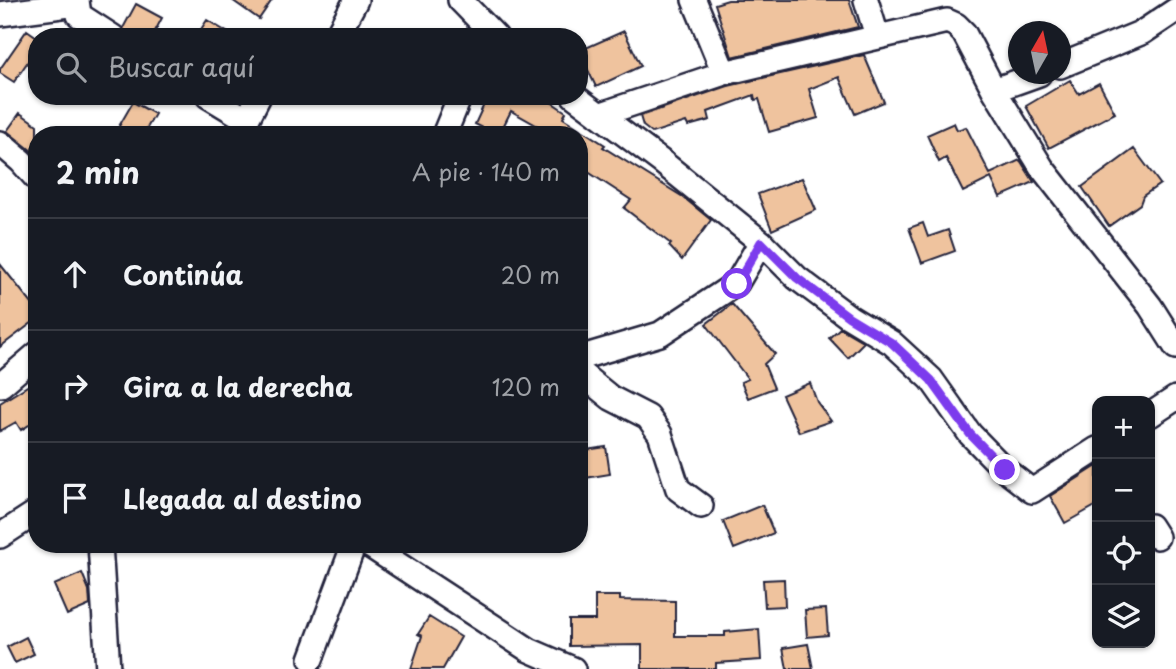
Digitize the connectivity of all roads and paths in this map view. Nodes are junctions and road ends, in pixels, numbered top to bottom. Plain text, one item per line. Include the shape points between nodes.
1 (356, 0) edge
2 (460, 0) edge
3 (694, 0) edge
4 (866, 0) edge
5 (77, 2) edge
6 (1176, 10) edge
7 (0, 14) edge
8 (99, 28) edge
9 (341, 28) edge
10 (484, 28) edge
11 (877, 36) junction
12 (1071, 62) edge
13 (724, 74) junction
14 (1011, 84) edge
15 (994, 90) junction
16 (218, 105) edge
17 (253, 105) edge
18 (456, 105) edge
19 (586, 105) edge
20 (599, 115) junction
21 (241, 126) edge
22 (243, 126) edge
23 (448, 126) edge
24 (0, 143) edge
25 (28, 169) edge
26 (761, 242) junction
27 (1176, 346) edge
28 (588, 355) edge
29 (28, 362) edge
30 (588, 379) edge
31 (1, 385) edge
32 (1092, 453) edge
33 (701, 506) dead end
34 (28, 518) edge
35 (0, 536) edge
36 (101, 553) edge
37 (351, 553) edge
38 (381, 553) edge
39 (311, 659) dead end
40 (108, 669) edge
41 (573, 669) edge

1 - 9 street
2 - 10 street
3 - 13 street
4 - 11 street
5 - 7 street
5 - 8 street via 79,15
6 - 12 street via 1143,33
11 - 13 street
11 - 15 street via 947,21 956,24
13 - 20 street
14 - 15 street
15 - 27 street via 1042,168
16 - 21 street
17 - 22 street
18 - 23 street
19 - 20 street
20 - 26 street
24 - 25 street
26 - 28 street via 737,284 660,334
26 - 32 street via 797,278 892,343 931,380 970,434 1032,491
29 - 31 street
30 - 33 street via 611,398 648,417 660,434 678,489
34 - 35 street
36 - 40 street
37 - 39 street
38 - 41 street via 529,650

